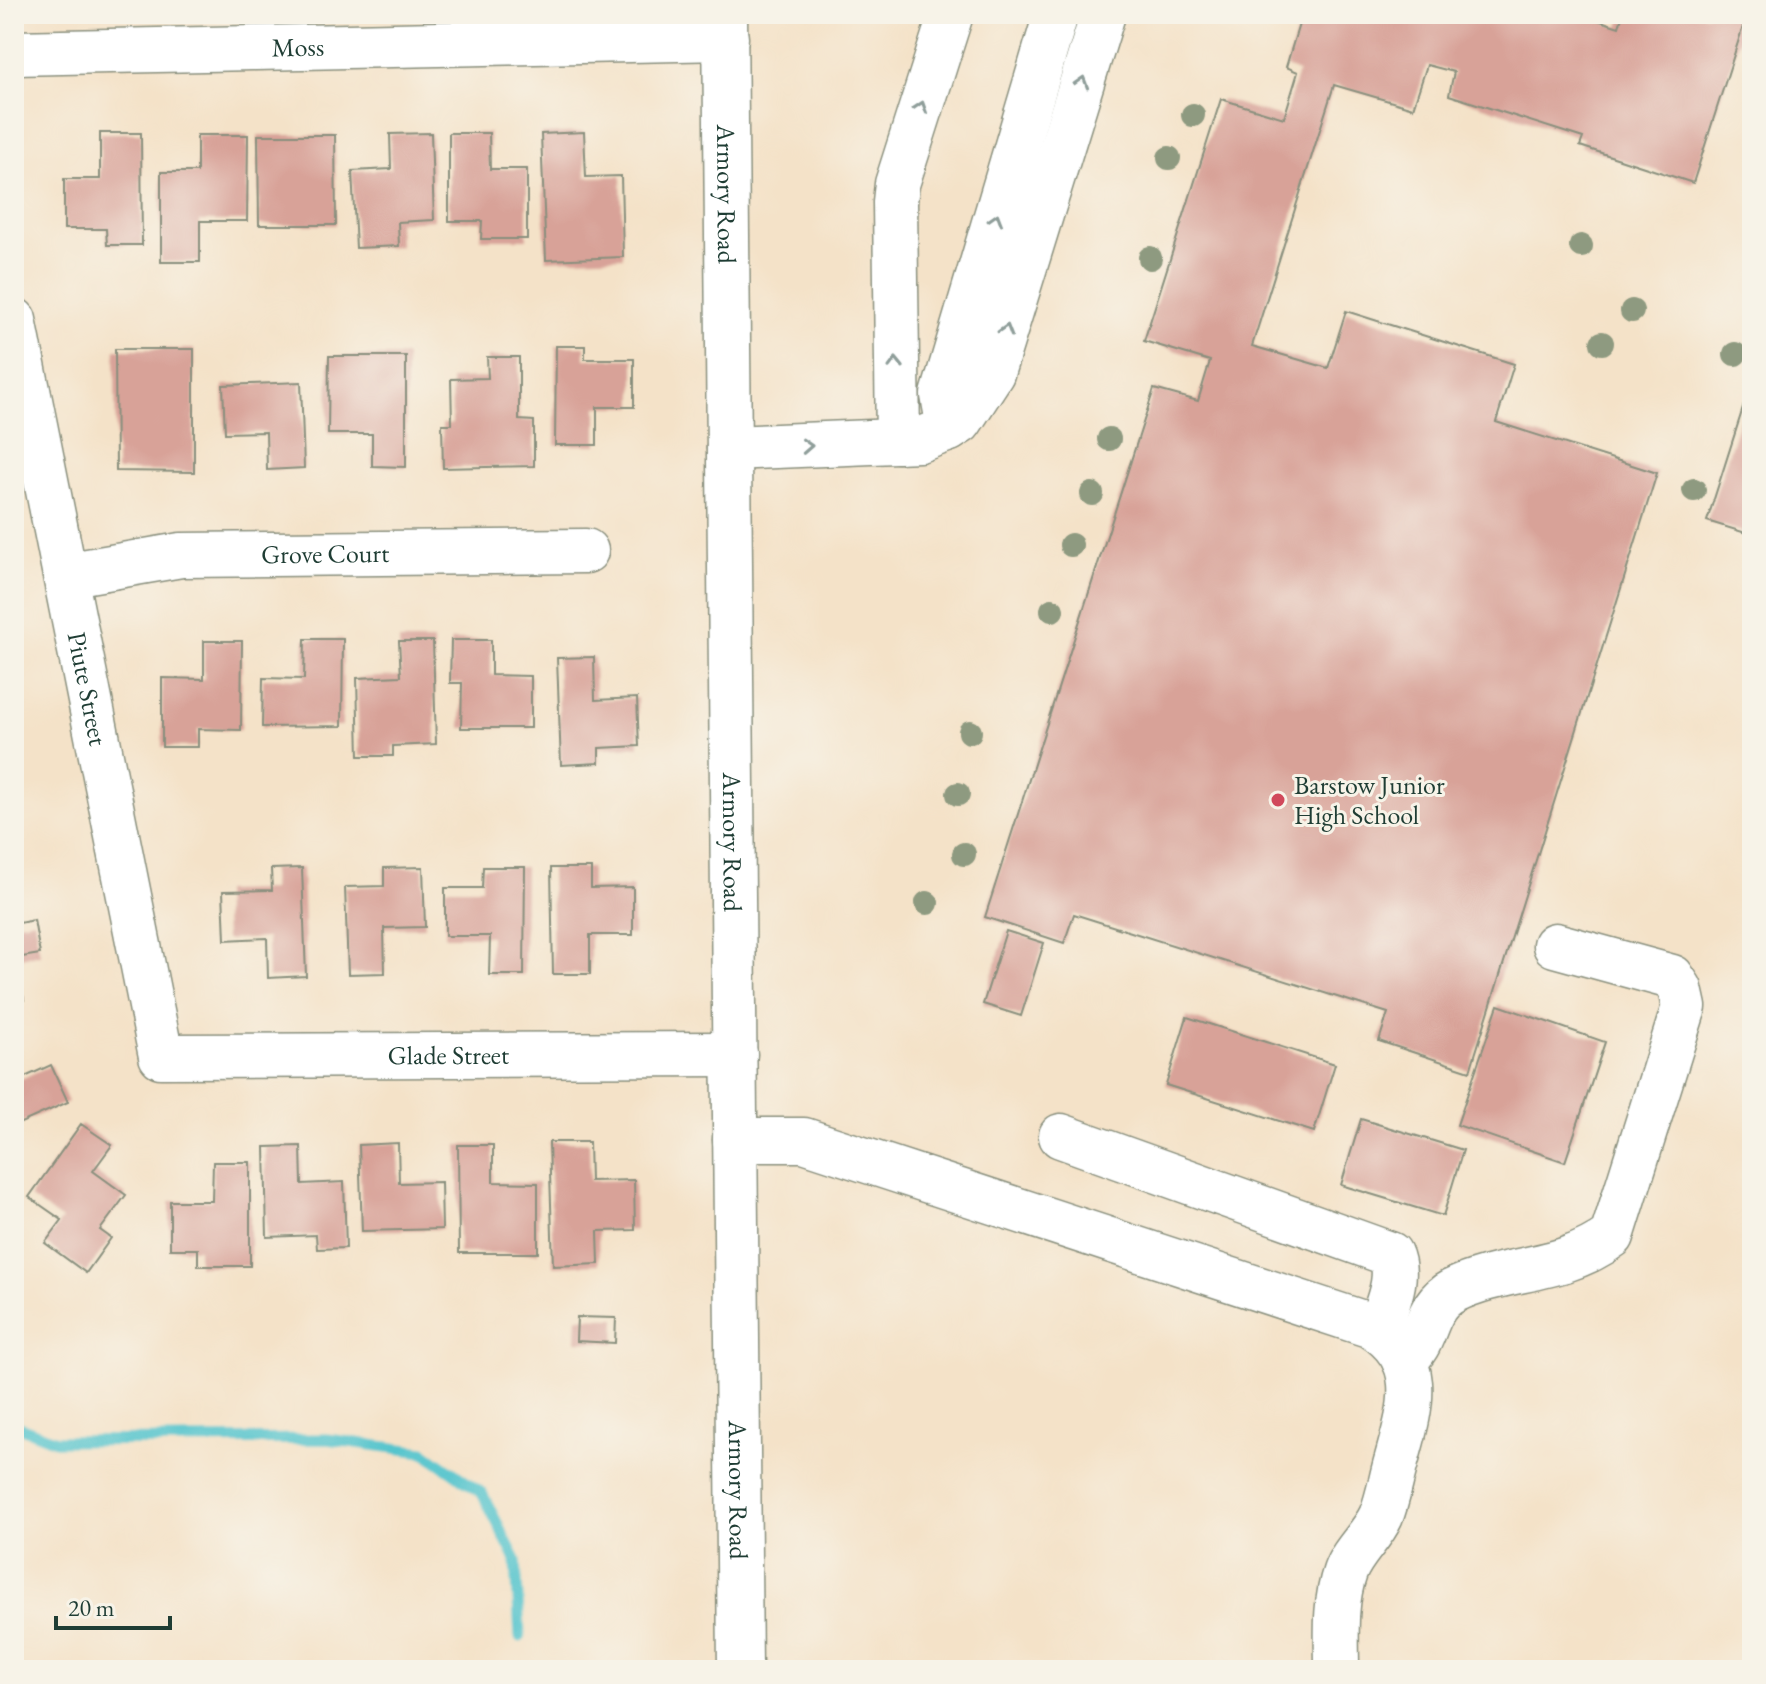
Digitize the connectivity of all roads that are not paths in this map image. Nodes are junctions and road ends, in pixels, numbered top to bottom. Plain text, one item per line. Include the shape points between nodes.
1 (951, 14) edge
2 (1056, 14) edge
3 (1103, 14) edge
4 (726, 26) edge
5 (14, 53) edge
6 (14, 320) edge
7 (949, 429) junction
8 (898, 441) junction
9 (729, 448) junction
10 (586, 551) dead end
11 (65, 575) junction
12 (1555, 945) dead end
13 (735, 1054) junction
14 (161, 1056) joint
15 (1061, 1136) dead end
16 (735, 1140) junction
17 (1392, 1345) junction
18 (740, 1670) edge
19 (1337, 1670) edge

8 -> 1 street via 897,184
7 -> 2 street via 943,395
7 -> 3 street via 960,422 992,373
4 - 5 street, Moss
4 - 9 street, Armory Road
6 - 11 street, Piute Street
7 - 8 street
9 -> 8 street
9 - 13 street, Armory Road
10 - 11 street, Grove Court via 181,555
11 - 14 street, Piute Street
12 - 17 street via 1672,977 1684,1007 1612,1236 1569,1261 1452,1291 1433,1306 1414,1353
13 - 14 street, Glade Street
13 - 16 street, Armory Road
15 - 17 street via 1390,1254 1395,1265
16 - 17 street via 804,1140
16 - 18 street, Armory Road
17 - 19 street via 1411,1383 1411,1408 1381,1516 1345,1571

